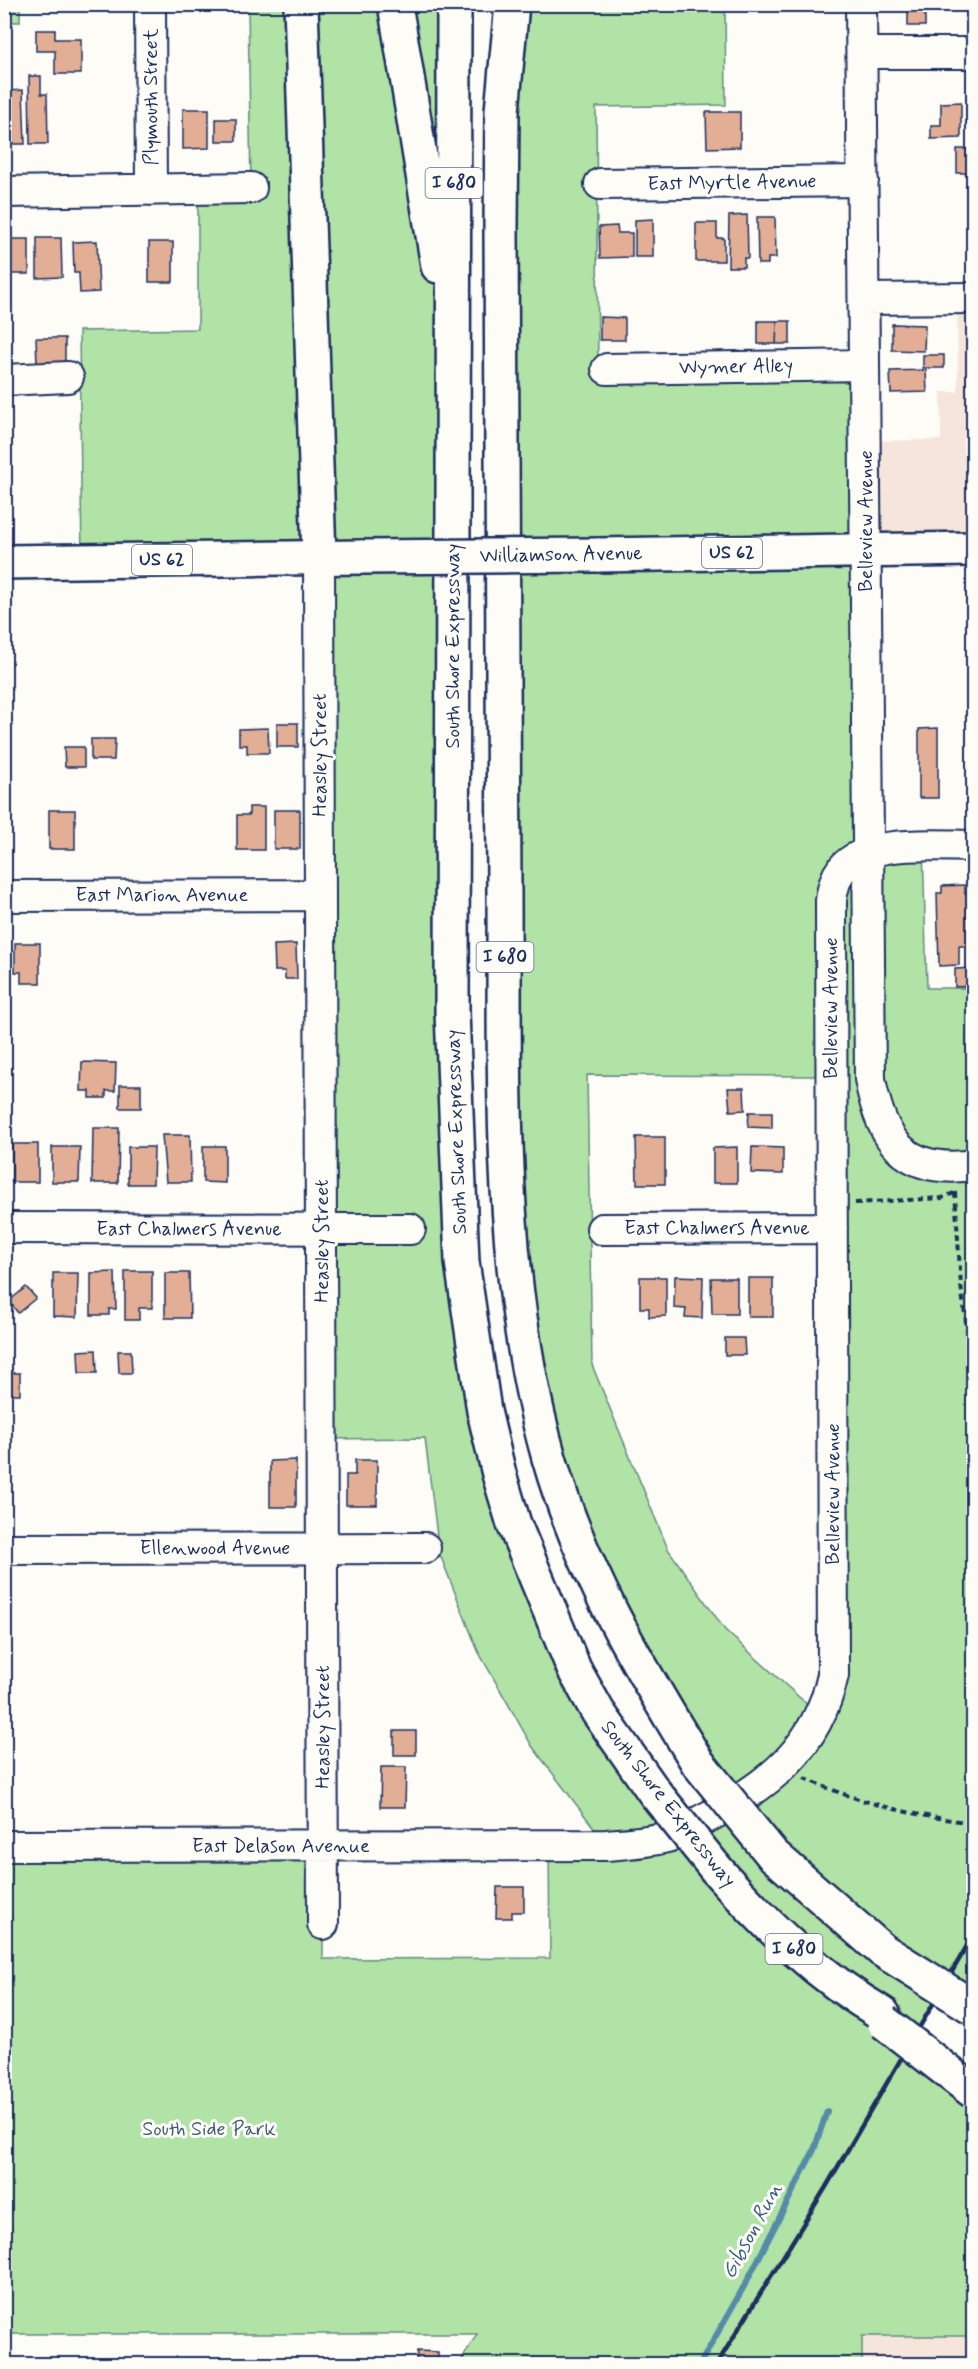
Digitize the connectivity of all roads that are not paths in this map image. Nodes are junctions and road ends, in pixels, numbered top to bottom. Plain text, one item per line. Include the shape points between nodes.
1 (150, 4) edge
2 (301, 4) edge
3 (395, 4) edge
4 (454, 4) edge
5 (512, 4) edge
6 (861, 4) edge
7 (862, 53) junction
8 (974, 53) edge
9 (863, 181) junction
10 (600, 184) dead end
11 (251, 188) dead end
12 (151, 190) junction
13 (4, 192) edge
14 (974, 298) edge
15 (864, 299) junction
16 (454, 362) junction
17 (864, 365) junction
18 (607, 369) dead end
19 (68, 377) dead end
20 (4, 380) edge
21 (974, 549) edge
22 (866, 551) junction
23 (319, 557) junction
24 (4, 562) edge
25 (974, 846) edge
26 (868, 851) junction
27 (320, 895) junction
28 (4, 896) edge
29 (974, 1165) edge
30 (839, 1216) junction
31 (4, 1228) edge
32 (322, 1229) junction
33 (410, 1229) dead end
34 (602, 1229) dead end
35 (322, 1548) junction
36 (425, 1548) dead end
37 (4, 1549) edge
38 (323, 1845) junction
39 (557, 1845) joint
40 (4, 1846) edge
41 (323, 1924) dead end
42 (974, 2008) edge
43 (884, 2018) junction
44 (974, 2066) edge
45 (974, 2092) edge

1 - 12 street, Plymouth Street
2 - 23 main road
3 - 16 main road
4 - 16 main road, South Shore Expressway / I 680
5 - 42 main road, I 680, bridge via 502,111 505,1044 508,1165 527,1366 549,1456 581,1549 626,1644 698,1763 772,1854 882,1950
6 - 7 street, Belleview Avenue
7 - 8 street
7 - 9 street, Belleview Avenue
9 - 10 street, East Myrtle Avenue
9 - 15 street, Belleview Avenue
11 - 12 street
12 - 13 street
14 - 15 street
15 - 17 street, Belleview Avenue
16 - 43 main road, South Shore Expressway / I 680, bridge via 452,1012 461,1251 475,1363 499,1474 533,1575 574,1670 598,1712 655,1793 717,1870 795,1950
17 - 18 street, Wymer Alley
17 - 22 street, Belleview Avenue
19 - 20 street
21 - 22 main road, Williamson Avenue / US 62
22 - 23 main road, Williamson Avenue / US 62, bridge
22 - 26 street, Belleview Avenue
23 - 24 main road, Williamson Avenue / US 62
23 - 27 street, Heasley Street
25 - 26 street via 904,846
26 - 29 street via 868,1048 880,1122 887,1137 915,1159 936,1165
26 - 30 street, Belleview Avenue via 839,873 831,901
27 - 28 street, East Marion Avenue
27 - 32 street, Heasley Street
30 - 34 street, East Chalmers Avenue
30 - 39 street, Belleview Avenue via 833,1675 813,1731 783,1765 746,1797 672,1835 607,1845
31 - 32 street, East Chalmers Avenue
32 - 33 street, East Chalmers Avenue
32 - 35 street, Heasley Street
35 - 36 street, Ellenwood Avenue
35 - 37 street, Ellenwood Avenue
35 - 38 street, Heasley Street
38 - 39 street, East Delason Avenue
38 - 40 street, East Delason Avenue
38 - 41 street, Heasley Street
43 - 44 main road, South Shore Expressway / I 680
43 - 45 main road, bridge

